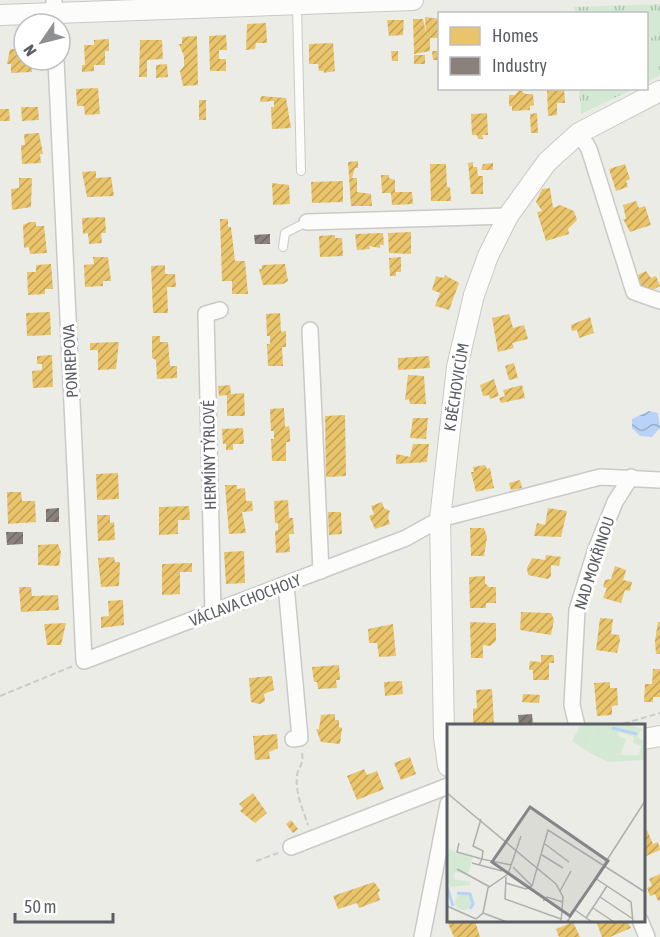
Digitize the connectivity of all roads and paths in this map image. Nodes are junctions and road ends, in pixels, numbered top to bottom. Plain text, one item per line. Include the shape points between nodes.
1 (413, 0) edge
2 (205, 4) edge
3 (297, 4) junction
4 (54, 12) edge
5 (57, 72) edge
6 (660, 91) edge
7 (579, 133) junction
8 (301, 171) dead end
9 (508, 216) junction
10 (307, 222) joint
11 (283, 247) dead end
12 (660, 302) edge
13 (220, 310) dead end
14 (310, 330) dead end
15 (630, 477) junction
16 (660, 480) edge
17 (440, 519) junction
18 (321, 571) junction
19 (286, 585) junction
20 (213, 612) junction
21 (84, 661) junction
22 (0, 696) edge
23 (660, 713) edge
24 (577, 724) edge
25 (622, 724) edge
26 (660, 736) edge
27 (296, 739) joint
28 (645, 739) edge
29 (447, 758) edge
30 (447, 786) edge
31 (447, 809) edge
32 (313, 838) junction
33 (291, 847) joint
34 (256, 861) dead end
35 (640, 922) edge
36 (422, 937) edge
37 (647, 937) edge

1 - 3 street
2 - 3 street
2 - 4 street
3 - 8 lane
5 - 21 street, PONREPOVA
6 - 7 street, K BĚCHOVICŮM
7 - 9 street, K BĚCHOVICŮM via 547,162
7 - 12 street via 589,149 634,292
9 - 10 street
9 - 17 street, K BĚCHOVICŮM via 474,295 457,367
10 - 11 lane via 285,233
13 - 20 street, HERMÍNY TÝRLOVÉ via 206,314
14 - 18 street
15 - 16 street, VÁCLAVA CHOCHOLY
15 - 17 street, VÁCLAVA CHOCHOLY via 600,477
15 - 24 street, NAD MOKŘINOU via 607,521 577,610 572,705
17 - 18 street, VÁCLAVA CHOCHOLY via 406,538
17 - 29 street, K BĚCHOVICŮM
18 - 19 street, VÁCLAVA CHOCHOLY
19 - 20 street, VÁCLAVA CHOCHOLY
19 - 27 street
20 - 21 street, VÁCLAVA CHOCHOLY
21 - 22 path
23 - 25 path
26 - 28 street
27 - 32 path via 303,763 297,775 301,805
30 - 32 street
31 - 36 street
32 - 33 street
33 - 34 path
35 - 37 street

